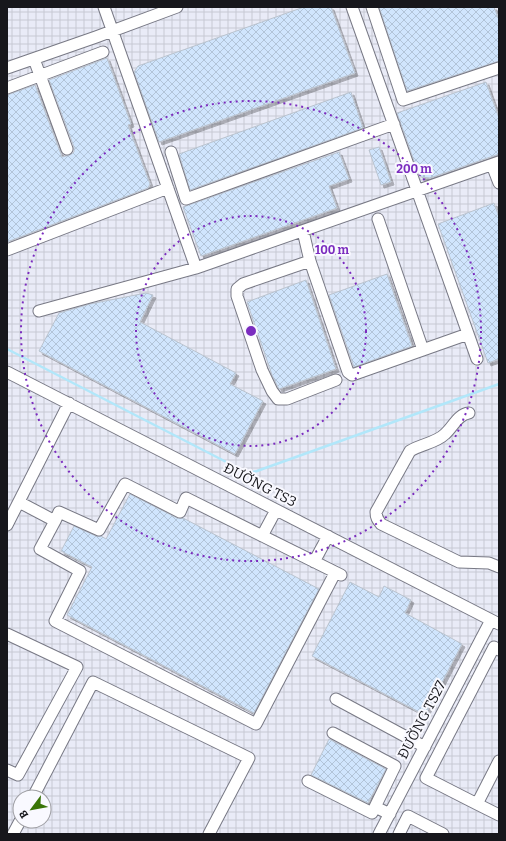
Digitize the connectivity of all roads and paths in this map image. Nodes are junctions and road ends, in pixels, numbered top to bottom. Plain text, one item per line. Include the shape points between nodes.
1 (104, 7) edge
2 (178, 7) edge
3 (352, 7) edge
4 (372, 7) edge
5 (113, 31) junction
6 (103, 52) dead end
7 (34, 59) junction
8 (7, 68) edge
9 (499, 68) edge
10 (40, 75) junction
11 (7, 88) edge
12 (394, 124) junction
13 (67, 149) dead end
14 (171, 152) dead end
15 (496, 164) edge
16 (499, 183) edge
17 (168, 188) junction
18 (418, 191) junction
19 (378, 219) dead end
20 (303, 231) junction
21 (7, 250) edge
22 (310, 261) junction
23 (196, 268) junction
24 (39, 311) dead end
25 (468, 334) junction
26 (423, 350) junction
27 (477, 359) dead end
28 (7, 372) edge
29 (336, 380) dead end
30 (69, 403) junction
31 (469, 413) dead end
32 (19, 502) junction
33 (276, 510) junction
34 (55, 521) junction
35 (7, 525) edge
36 (262, 536) junction
37 (328, 536) junction
38 (314, 562) junction
39 (499, 567) edge
40 (495, 622) edge
41 (7, 634) edge
42 (499, 650) edge
43 (336, 698) dead end
44 (333, 733) dead end
45 (425, 747) junction
46 (499, 761) edge
47 (7, 770) edge
48 (308, 781) dead end
49 (37, 789) edge
50 (477, 804) junction
51 (375, 806) junction
52 (390, 814) junction
53 (499, 815) edge
54 (209, 834) edge
55 (379, 834) edge
56 (399, 834) edge
57 (443, 834) edge

1 - 5 street
2 - 5 street
3 - 12 street
4 - 9 street via 403,100
5 - 7 street
5 - 17 street
6 - 10 street
7 - 8 street
7 - 10 street
10 - 11 street
10 - 13 street
12 - 14 street via 186,200
12 - 18 street
15 - 16 street
15 - 18 street
17 - 21 street
17 - 23 street
18 - 20 street
18 - 25 street
19 - 26 street
20 - 22 street
20 - 23 street
22 - 26 street via 350,374
22 - 29 street via 243,284 236,290 237,296 262,370 278,399 287,399
23 - 24 street
25 - 26 street
25 - 27 street
28 - 30 street, ĐƯỜNG TS3
30 - 32 street
30 - 33 street, ĐƯỜNG TS3
31 - 39 street via 461,416 444,435 410,450 376,516 382,524 459,562 489,563
32 - 34 street
32 - 35 street
33 - 36 street
33 - 37 street, ĐƯỜNG TS3
34 - 36 street via 59,512 100,530 125,484 180,512 186,498
34 - 38 street via 40,549 80,571 55,621 256,724 338,574
36 - 38 street
37 - 38 street
37 - 40 street, ĐƯỜNG TS3
40 - 45 street, ĐƯỜNG TS27
41 - 47 street via 77,667 18,775
42 - 50 street via 494,647 426,778
43 - 45 street
44 - 51 street via 395,766
45 - 52 street, ĐƯỜNG TS27
46 - 50 street
48 - 51 street via 372,813
49 - 54 street via 93,682 249,758
50 - 53 street
51 - 52 street
52 - 55 street, ĐƯỜNG TS27
56 - 57 street via 408,816

